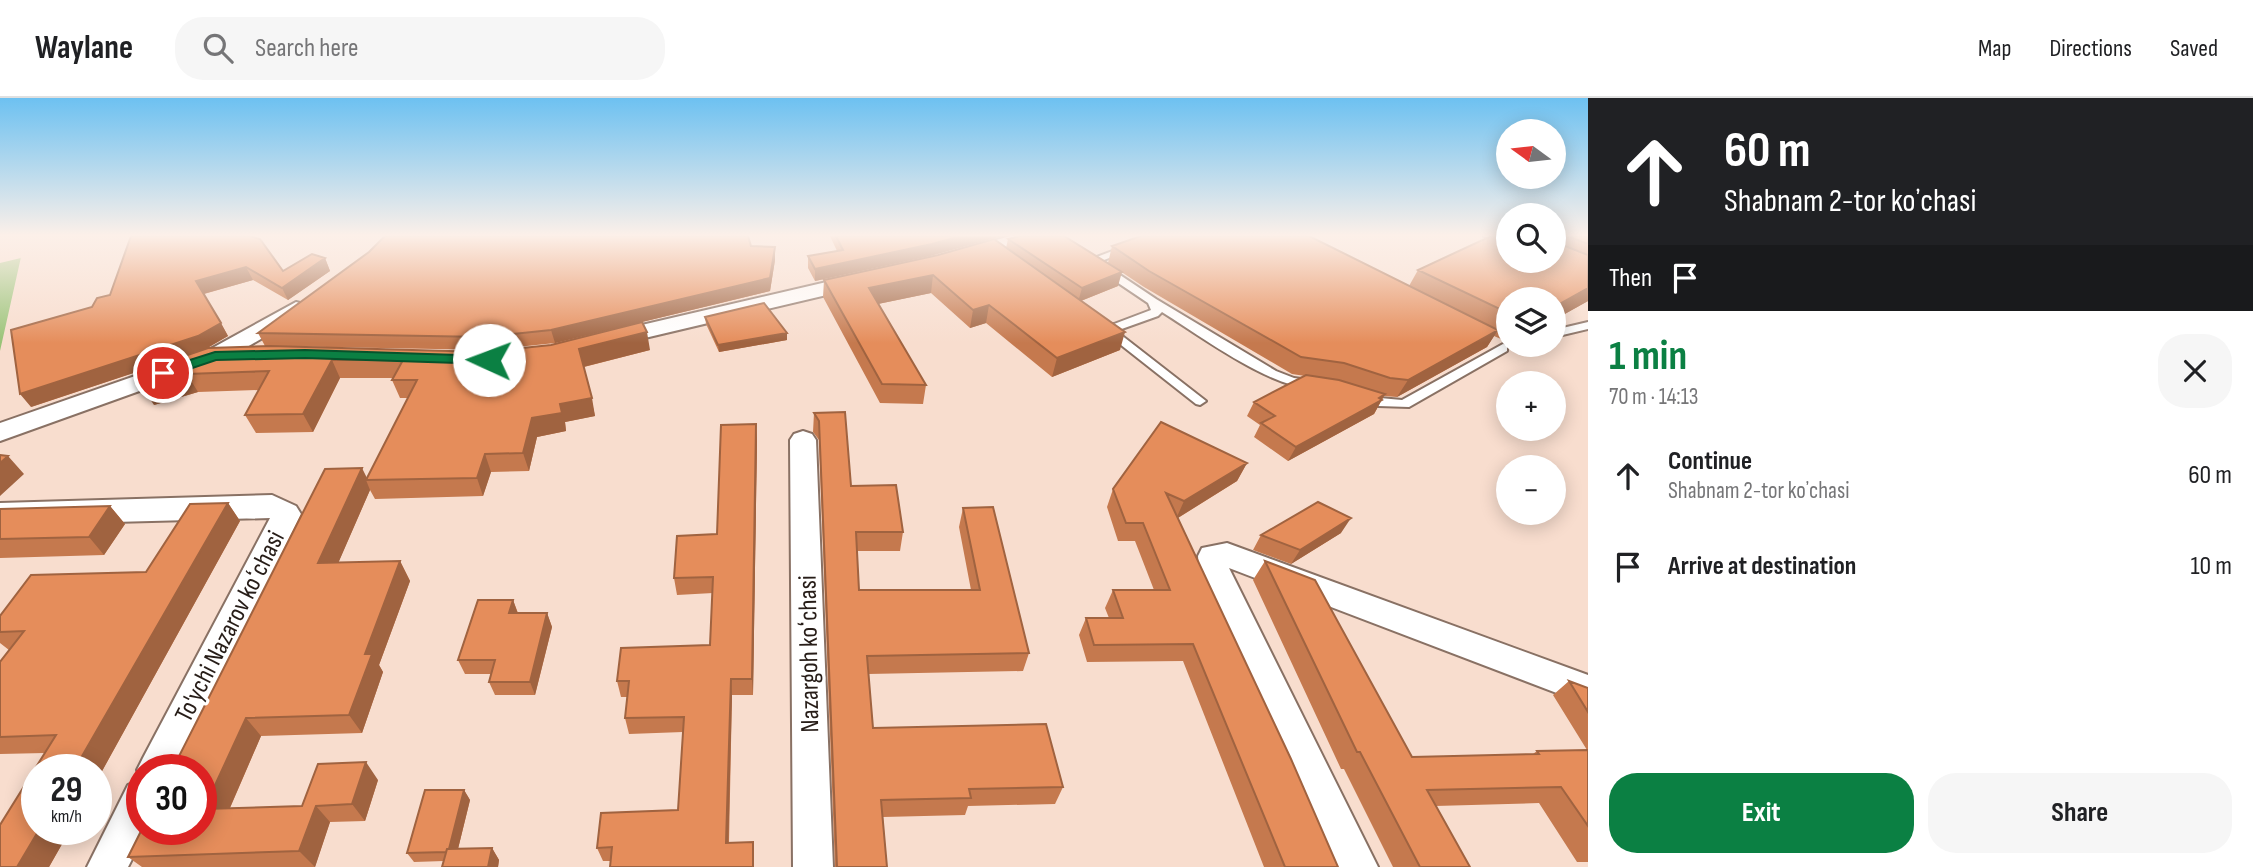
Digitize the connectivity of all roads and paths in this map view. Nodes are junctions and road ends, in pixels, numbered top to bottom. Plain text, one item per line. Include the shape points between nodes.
1 (1109, 272) edge
2 (883, 275) edge
3 (310, 298) edge
4 (1152, 300) junction
5 (1090, 319) edge
6 (1588, 325) edge
7 (1102, 327) junction
8 (1566, 331) edge
9 (1490, 342) edge
10 (593, 343) edge
11 (1496, 343) edge
12 (1496, 353) edge
13 (267, 354) edge
14 (215, 356) junction
15 (1325, 386) edge
16 (1356, 394) edge
17 (1200, 401) dead end
18 (0, 432) edge
19 (803, 440) dead end
20 (0, 514) edge
21 (1588, 691) edge
22 (164, 754) edge
23 (126, 830) edge
24 (107, 867) edge
25 (813, 867) edge
26 (1358, 867) edge

1 - 4 lane
2 - 10 street
3 - 14 street
4 - 7 lane via 1157,310 1154,314 1115,328
4 - 15 lane via 1272,374
5 - 7 lane
6 - 8 lane
7 - 17 lane
9 - 11 lane
12 - 16 lane via 1404,404
13 - 14 street
14 - 18 street
19 - 25 street, Nazargoh koʻchasi
20 - 22 street, To'ychi Nazarov koʻchasi via 272,505 286,514
21 - 26 street via 1227,555 1213,556 1214,569
23 - 24 street

